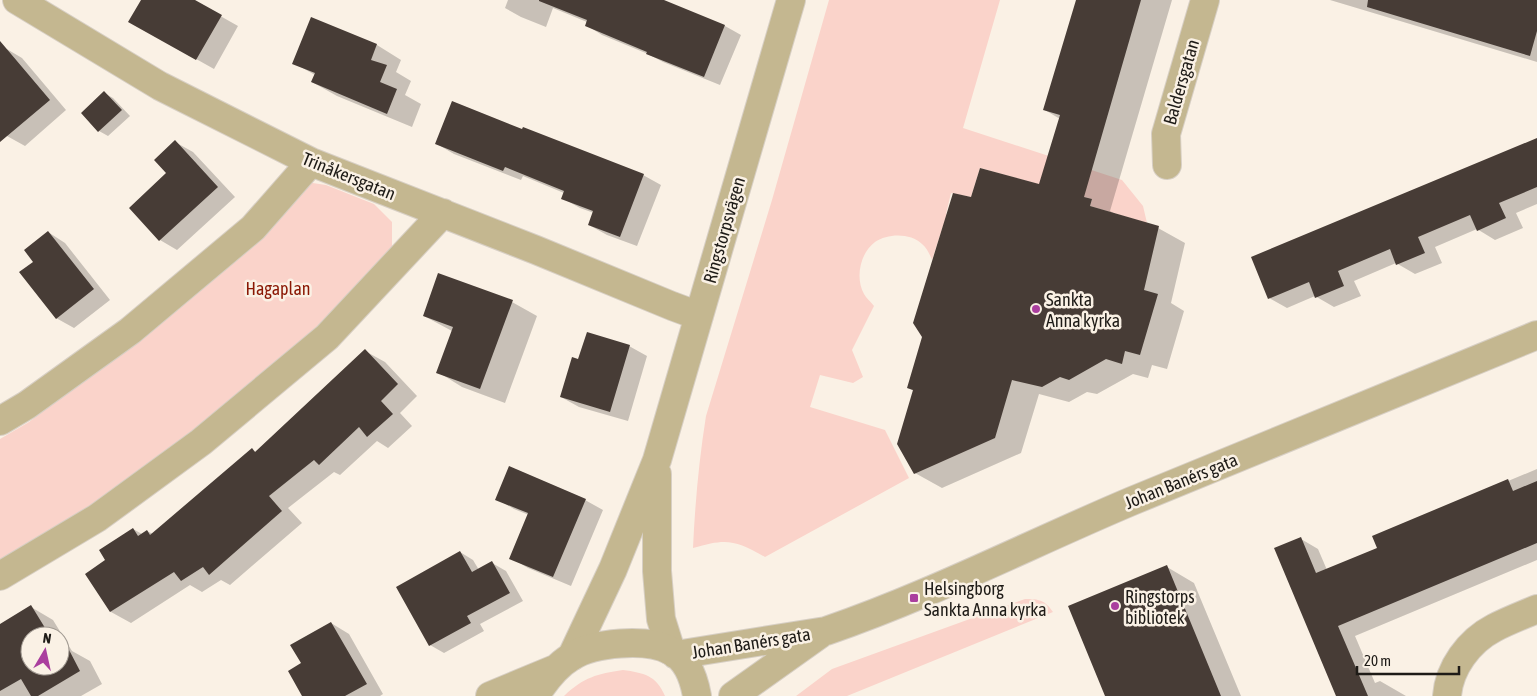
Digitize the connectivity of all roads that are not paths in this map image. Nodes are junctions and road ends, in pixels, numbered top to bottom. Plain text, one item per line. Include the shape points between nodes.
1 (17, 0) edge
2 (791, 0) edge
3 (1205, 0) edge
4 (311, 162) junction
5 (1167, 165) dead end
6 (443, 214) junction
7 (699, 316) junction
8 (1537, 335) edge
9 (0, 421) edge
10 (657, 460) junction
11 (0, 576) edge
12 (1537, 609) edge
13 (826, 631) junction
14 (674, 653) junction
15 (565, 661) junction
16 (490, 696) edge
17 (535, 696) edge
18 (697, 696) edge
19 (733, 696) edge
20 (1447, 696) edge

1 - 4 street, Trinåkersgatan via 160,86
2 - 7 street, Ringstorpsvägen
3 - 5 street, Baldersgatan via 1166,134
4 - 6 street, Trinåkersgatan
4 - 9 street via 253,228 159,307 27,405
6 - 7 street, Trinåkersgatan
6 - 11 street via 326,337 201,442 97,518
7 - 10 street, Ringstorpsvägen
8 - 13 street, Johan Banérs gata via 1131,502 914,598
10 - 14 street, Ringstorpsvägen via 657,572 662,619
10 - 15 street, Ringstorpsvägen via 590,619
12 - 20 street via 1495,627 1473,644 1454,670
13 - 14 street, Johan Banérs gata
13 - 19 street, Johan Banérs gata
14 - 15 street via 658,646 626,643 591,649
14 - 18 street via 691,675
15 - 16 street
15 - 17 street, Ringstorpsvägen

